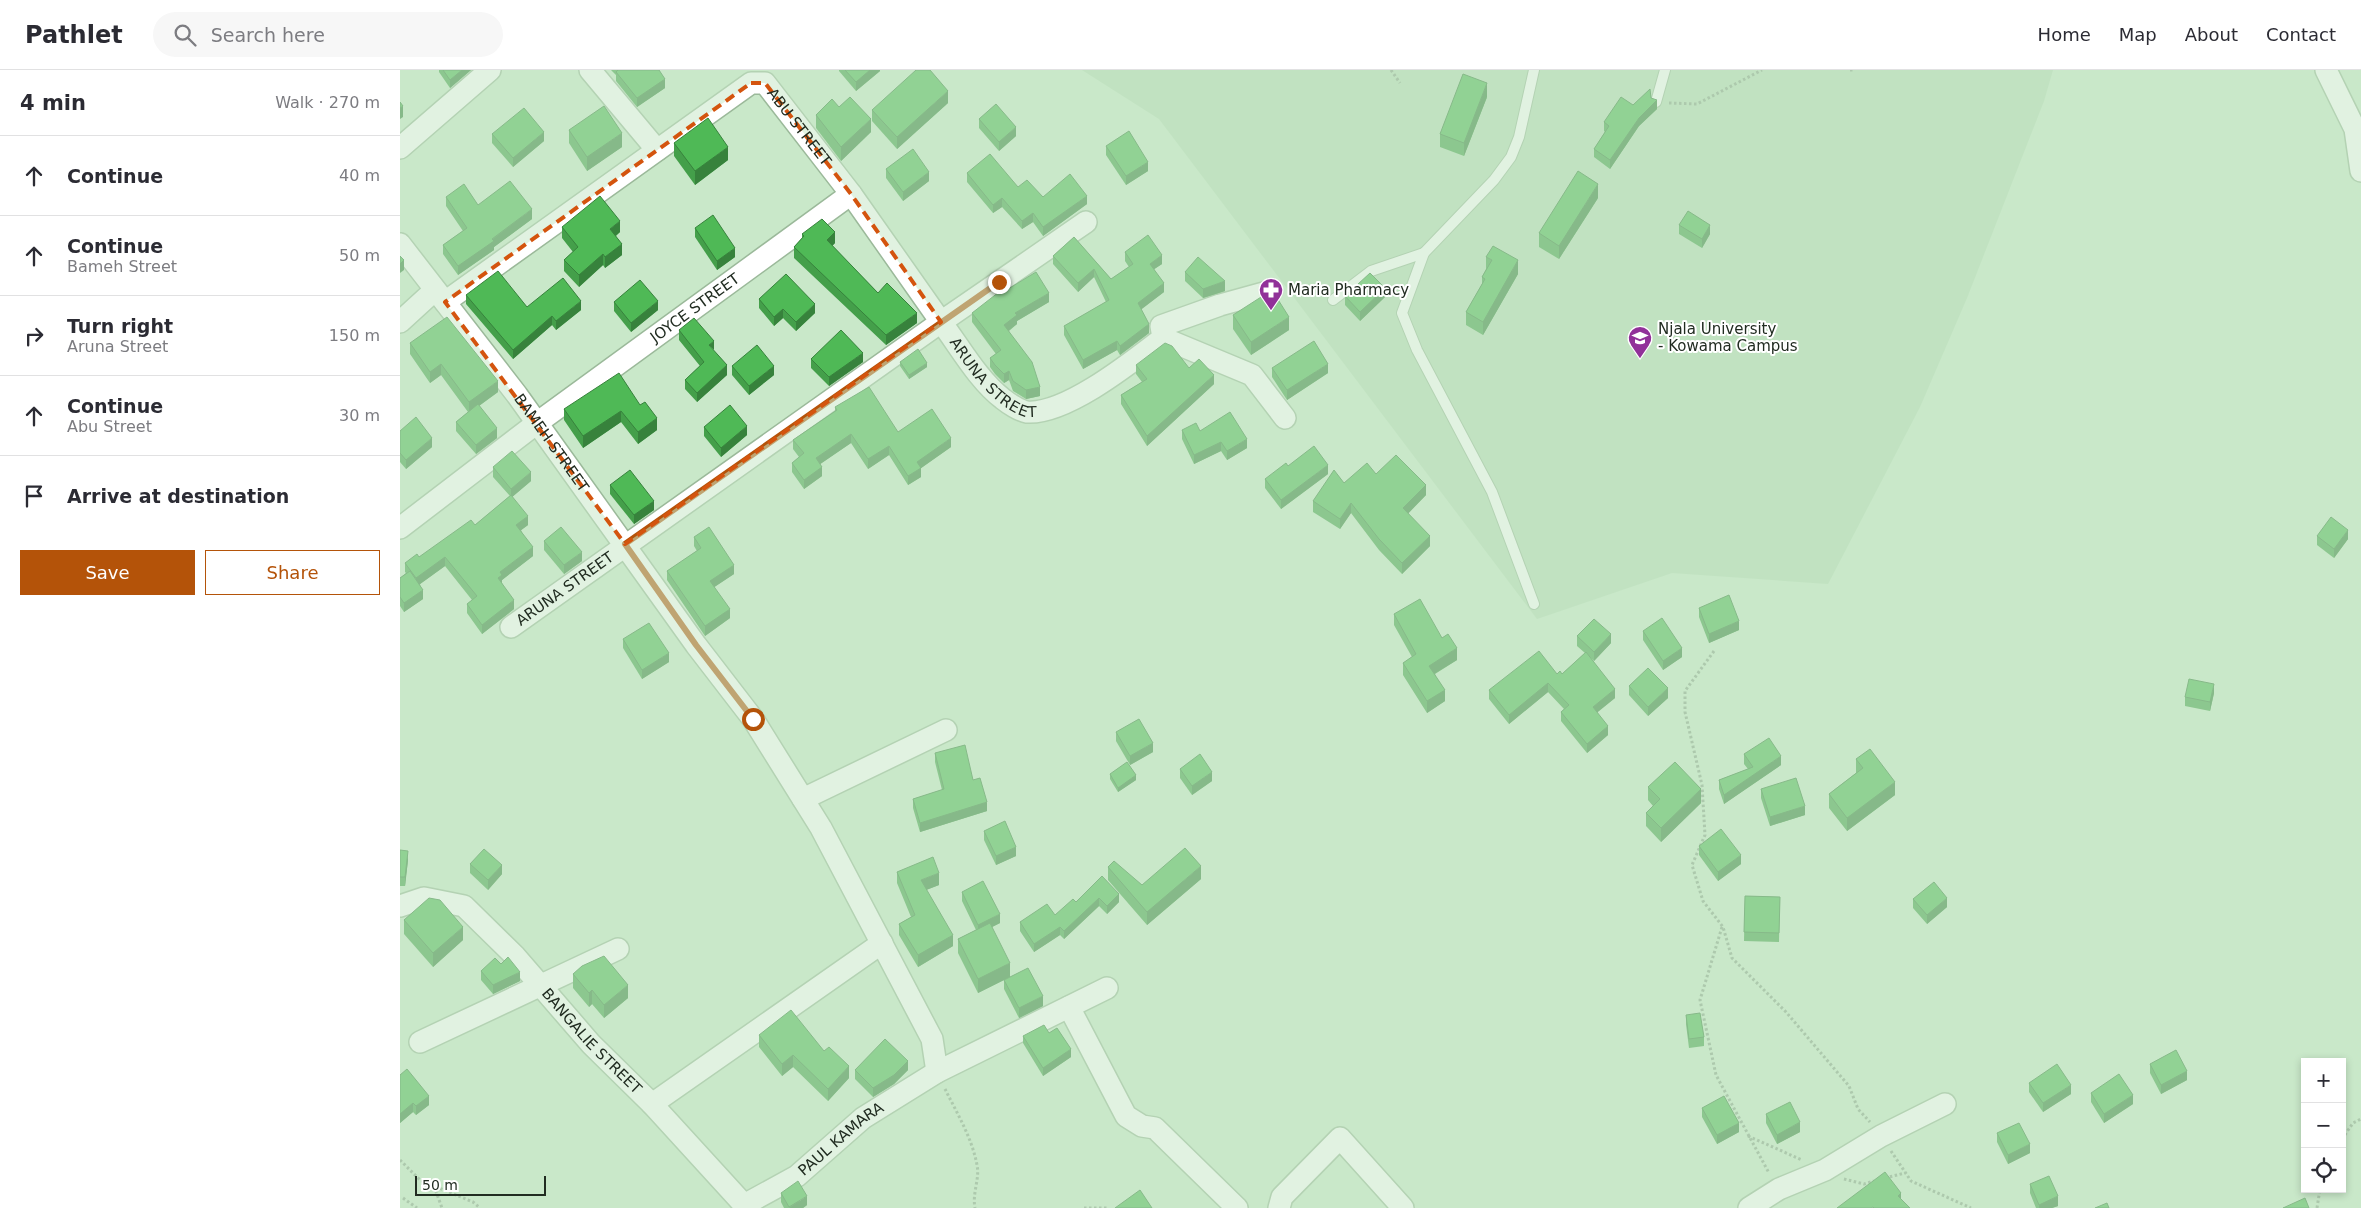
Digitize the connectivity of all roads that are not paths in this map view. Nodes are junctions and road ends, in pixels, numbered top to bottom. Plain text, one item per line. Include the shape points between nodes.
1 (490, 70) edge
2 (590, 70) edge
3 (1534, 70) edge
4 (1664, 70) edge
5 (2326, 70) edge
6 (1656, 102) edge
7 (400, 148) edge
8 (657, 150) junction
9 (2361, 172) edge
10 (851, 194) junction
11 (1086, 222) dead end
12 (400, 244) edge
13 (1424, 253) junction
14 (1266, 292) edge
15 (440, 296) junction
16 (1333, 300) dead end
17 (400, 322) edge
18 (941, 322) junction
19 (1162, 332) junction
20 (1285, 418) dead end
21 (537, 423) junction
22 (400, 528) edge
23 (625, 544) junction
24 (1534, 604) dead end
25 (511, 626) dead end
26 (946, 730) dead end
27 (803, 799) junction
28 (400, 906) edge
29 (882, 943) junction
30 (618, 949) dead end
31 (540, 984) junction
32 (1107, 988) dead end
33 (1069, 1007) junction
34 (420, 1042) dead end
35 (937, 1072) junction
36 (652, 1104) junction
37 (1945, 1104) dead end
38 (745, 1206) edge
39 (1237, 1208) edge
40 (1279, 1208) edge
41 (1403, 1208) edge
42 (1748, 1208) edge

1 - 7 street
2 - 8 street
3 - 13 lane via 1519,137 1511,157 1494,180
4 - 6 lane
5 - 9 street via 2355,129
8 - 10 street, ABU STREET via 751,83 765,83
8 - 15 street, ABU STREET
10 - 18 street, ABU STREET
10 - 21 street, JOYCE STREET
11 - 18 street
12 - 15 street, BAMEH STREET
13 - 16 lane via 1371,271
13 - 24 lane via 1402,313 1416,350 1492,492
14 - 19 street, ARUNA STREET via 1220,305
15 - 17 street, ABU STREET
15 - 21 street, BAMEH STREET
18 - 19 street, ARUNA STREET via 985,381 1003,399 1026,412 1052,408 1111,378
18 - 23 street, ARUNA STREET
19 - 20 street via 1252,374
21 - 22 street, JOYCE STREET
21 - 23 street, BAMEH STREET
23 - 25 street, ARUNA STREET
23 - 27 street, BAMEH STREET via 753,719
26 - 27 street
27 - 29 street, BAMEH STREET
28 - 31 street, BANGALIE STREET via 424,898 464,906
29 - 35 street, BAMEH STREET via 932,1039
29 - 36 street
30 - 31 street
31 - 34 street
31 - 36 street, BANGALIE STREET via 591,1044
32 - 33 street, PAUL KAMARA
33 - 35 street, PAUL KAMARA
33 - 39 street via 1126,1116 1142,1126 1155,1128
35 - 38 street, PAUL KAMARA via 863,1118 797,1176
36 - 38 street, BANGALIE STREET
37 - 42 street
40 - 41 street via 1282,1197 1340,1138

